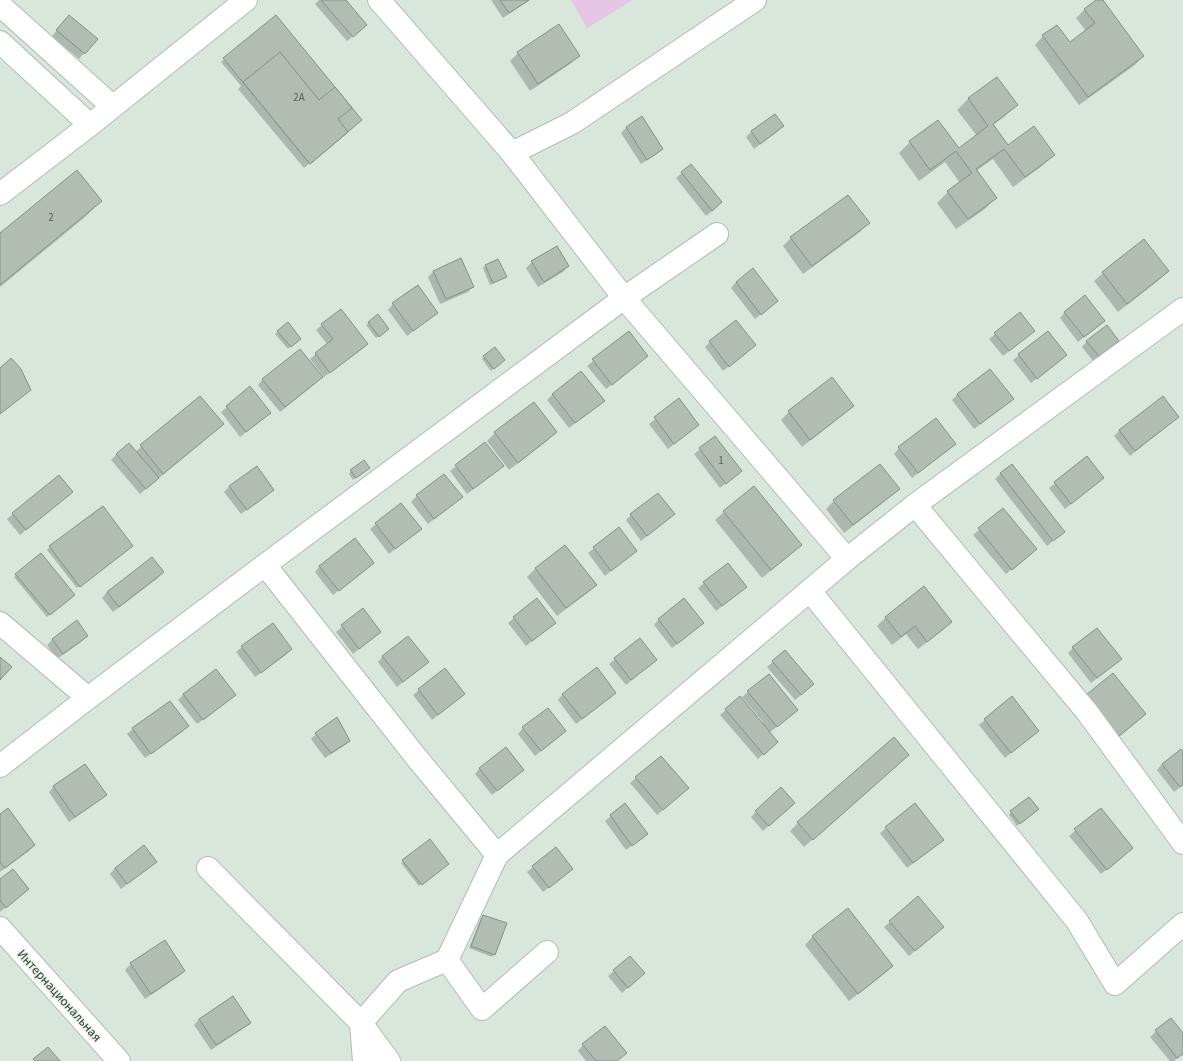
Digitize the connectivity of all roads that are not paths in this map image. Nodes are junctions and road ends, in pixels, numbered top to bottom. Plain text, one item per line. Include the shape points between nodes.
1 (246, 0) edge
2 (379, 0) edge
3 (755, 0) edge
4 (0, 5) edge
5 (0, 42) edge
6 (112, 106) junction
7 (90, 125) junction
8 (512, 153) junction
9 (0, 194) edge
10 (717, 234) dead end
11 (624, 298) junction
12 (1183, 309) edge
13 (916, 505) junction
14 (847, 559) junction
15 (265, 565) junction
16 (810, 591) junction
17 (0, 623) edge
18 (88, 698) junction
19 (0, 766) edge
20 (1183, 844) edge
21 (497, 855) junction
22 (208, 868) dead end
23 (1183, 924) edge
24 (0, 928) edge
25 (546, 952) dead end
26 (447, 960) junction
27 (361, 1023) junction
28 (119, 1061) edge
29 (364, 1061) edge
30 (389, 1061) edge

1 - 6 street
2 - 8 street
3 - 8 street via 572,123
4 - 6 street
5 - 7 street
6 - 7 street
7 - 9 street
8 - 11 street
10 - 11 street
11 - 14 street
11 - 15 street
12 - 13 street
13 - 14 street
13 - 20 street via 1087,712
14 - 16 street
15 - 18 street
15 - 21 street via 416,757
16 - 21 street
16 - 23 street via 1077,921 1115,984
17 - 18 street
18 - 19 street
21 - 26 street
22 - 27 street
24 - 28 street, Интернациональная
25 - 26 street via 482,1009
26 - 27 street via 398,981
27 - 29 street
27 - 30 street

